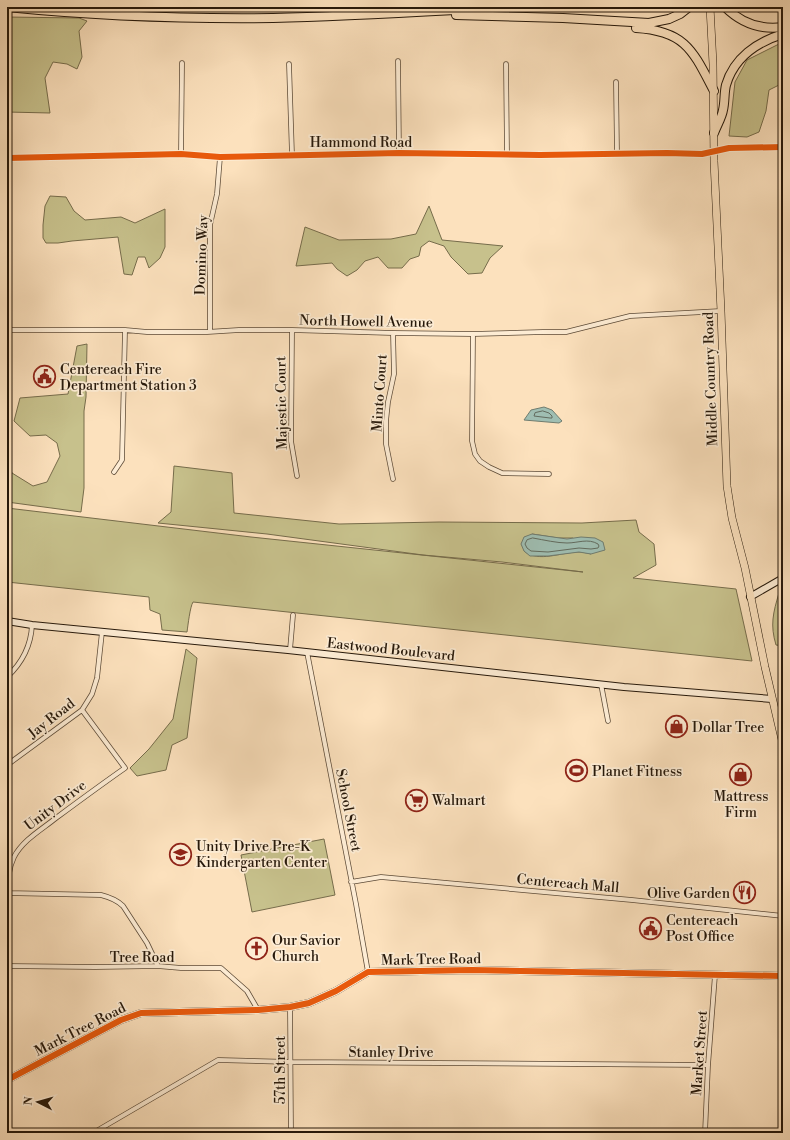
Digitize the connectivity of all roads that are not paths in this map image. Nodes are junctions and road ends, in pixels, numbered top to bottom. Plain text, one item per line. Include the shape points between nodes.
1 (512, 7) edge
2 (689, 7) edge
3 (710, 7) edge
4 (725, 7) edge
5 (7, 8) edge
6 (419, 12) junction
7 (606, 21) junction
8 (783, 27) edge
9 (783, 34) edge
10 (398, 62) dead end
11 (182, 63) dead end
12 (289, 64) dead end
13 (506, 64) dead end
14 (616, 82) dead end
15 (714, 92) junction
16 (714, 133) junction
17 (783, 147) edge
18 (714, 151) junction
19 (399, 153) junction
20 (181, 154) junction
21 (617, 154) junction
22 (292, 155) junction
23 (507, 155) junction
24 (220, 157) junction
25 (7, 158) edge
26 (721, 311) junction
27 (7, 330) edge
28 (125, 330) junction
29 (292, 330) junction
30 (210, 332) junction
31 (392, 333) junction
32 (473, 334) junction
33 (114, 472) dead end
34 (549, 474) dead end
35 (297, 476) dead end
36 (393, 479) dead end
37 (783, 578) edge
38 (750, 597) junction
39 (293, 615) dead end
40 (7, 621) edge
41 (32, 625) junction
42 (102, 632) junction
43 (290, 650) junction
44 (307, 652) junction
45 (7, 677) edge
46 (601, 684) junction
47 (772, 699) junction
48 (82, 710) junction
49 (608, 721) dead end
50 (783, 744) edge
51 (7, 765) edge
52 (352, 882) junction
53 (7, 893) edge
54 (783, 916) edge
55 (7, 966) edge
56 (158, 966) junction
57 (368, 972) junction
58 (715, 975) junction
59 (783, 976) edge
60 (290, 1007) junction
61 (258, 1010) junction
62 (291, 1062) junction
63 (708, 1065) junction
64 (7, 1080) edge
65 (93, 1133) edge
66 (291, 1133) edge
67 (705, 1133) edge

1 - 6 highway
2 - 7 highway via 675,16 655,23
3 - 15 main road, Middle Country Road
4 - 8 highway via 735,16 754,25 766,28
5 - 6 highway via 200,18 275,18
6 - 7 highway
7 - 15 highway via 661,31 678,39 693,53
9 - 16 highway via 755,46 734,68 726,87 723,111
10 - 19 street
11 - 20 street
12 - 22 street
13 - 23 street
14 - 21 street
15 - 16 main road, Middle Country Road
16 - 18 main road, Middle Country Road
17 - 18 street, Hammond Road via 729,148
18 - 21 street, Hammond Road via 702,154
18 - 26 main road, Middle Country Road
19 - 22 street, Hammond Road
19 - 23 street, Hammond Road
20 - 24 street, Hammond Road
20 - 25 street, Hammond Road
21 - 23 street, Hammond Road
22 - 24 street, Hammond Road
24 - 30 street, Domino Way via 217,194 210,225
26 - 32 street, North Howell Avenue via 630,316 566,332
26 - 38 main road, Middle Country Road via 727,486
27 - 28 street, North Howell Avenue
28 - 30 street, North Howell Avenue
28 - 33 street via 122,460
29 - 30 street, North Howell Avenue
29 - 31 street, North Howell Avenue
29 - 35 street, Majestic Court via 291,441
31 - 32 street, North Howell Avenue
31 - 36 street, Minto Court via 394,374 388,402 386,444
32 - 34 street via 472,441 475,454 489,468 502,473
37 - 38 street
38 - 47 main road, Middle Country Road
39 - 43 street
40 - 41 street, Eastwood Boulevard
41 - 42 street, Eastwood Boulevard
41 - 45 street via 26,650
42 - 43 street, Eastwood Boulevard
42 - 48 street, Jay Road via 97,678 92,694
43 - 44 street, Eastwood Boulevard
44 - 46 street, Eastwood Boulevard
44 - 52 street, School Street
46 - 47 street, Eastwood Boulevard
46 - 49 street
47 - 50 main road, Middle Country Road
48 - 51 street, Jay Road
48 - 53 street, Unity Drive via 126,768 95,788 25,842 14,857 10,868
52 - 54 street, Centereach Mall via 381,877
52 - 57 street, School Street
53 - 56 street via 108,896 123,906 147,943
55 - 56 street, Tree Road
56 - 61 street, Tree Road via 221,968 247,991
57 - 58 street, Mark Tree Road via 472,970
57 - 60 street, Mark Tree Road via 336,991 309,1003
58 - 59 street, Mark Tree Road
58 - 63 street, Market Street
60 - 61 street, Mark Tree Road
60 - 62 street, 57th Street
61 - 64 street, Mark Tree Road via 141,1013 121,1020
62 - 63 street, Stanley Drive
62 - 65 street, Stanley Drive via 218,1060
62 - 66 street, 57th Street
63 - 67 street, Market Street

